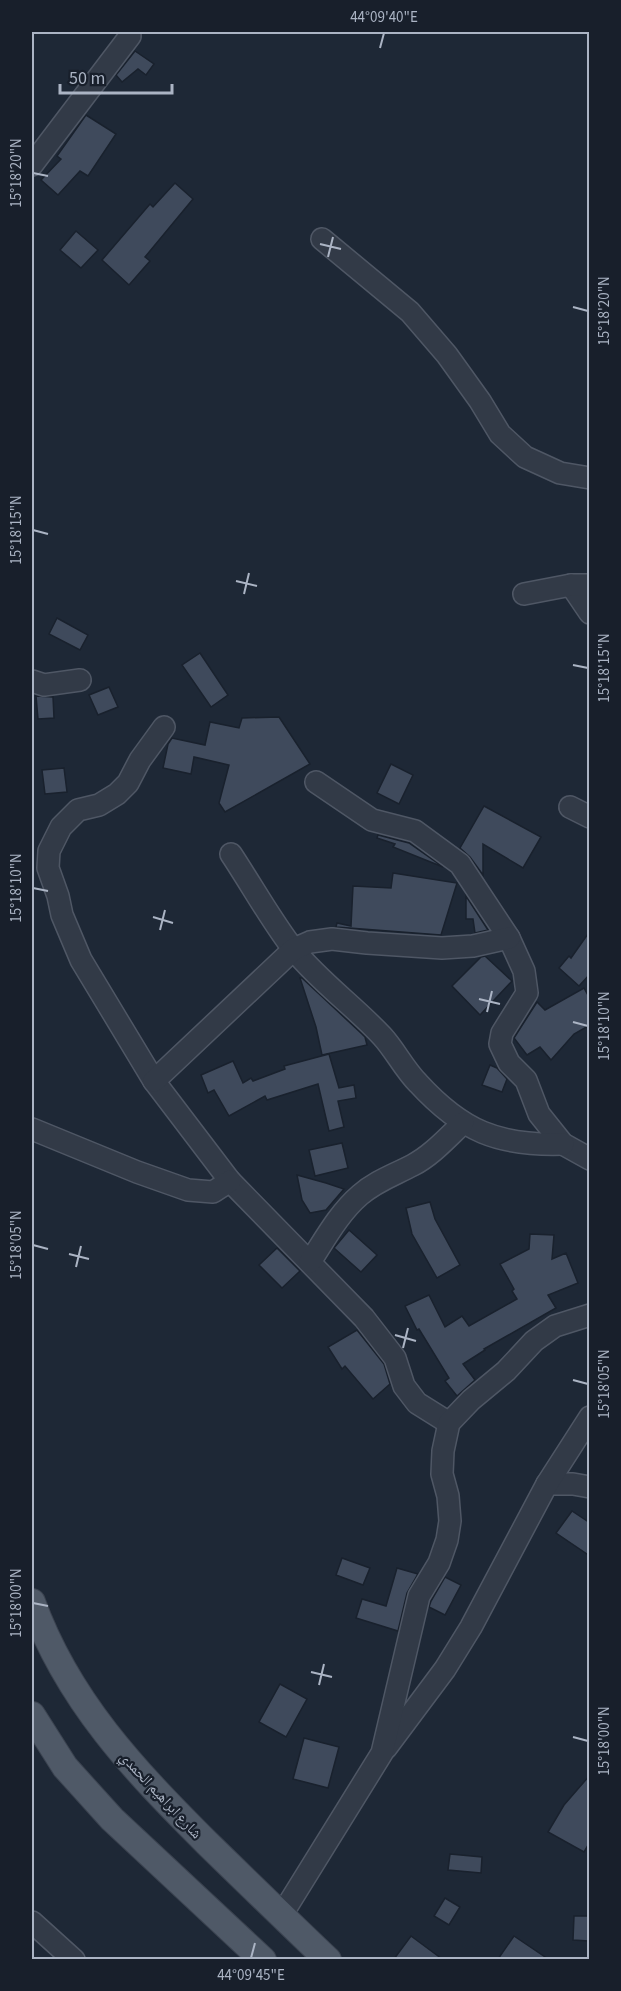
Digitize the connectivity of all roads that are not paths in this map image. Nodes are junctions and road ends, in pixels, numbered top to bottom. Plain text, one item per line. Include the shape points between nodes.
1 (130, 36) dead end
2 (32, 165) edge
3 (322, 238) dead end
4 (590, 478) edge
5 (580, 585) edge
6 (524, 594) dead end
7 (590, 613) edge
8 (80, 680) dead end
9 (32, 681) edge
10 (164, 727) dead end
11 (316, 782) dead end
12 (570, 807) dead end
13 (590, 817) edge
14 (231, 854) dead end
15 (509, 938) junction
16 (294, 950) junction
17 (154, 1081) junction
18 (463, 1124) junction
19 (32, 1129) edge
20 (563, 1144) junction
21 (590, 1159) edge
22 (230, 1181) junction
23 (310, 1262) junction
24 (590, 1315) edge
25 (590, 1417) edge
26 (449, 1423) junction
27 (547, 1484) junction
28 (590, 1487) edge
29 (32, 1602) edge
30 (32, 1715) edge
31 (382, 1753) junction
32 (281, 1916) junction
33 (32, 1922) edge
34 (74, 1959) edge
35 (263, 1959) edge
36 (328, 1959) edge

1 - 2 street
3 - 4 street via 411,312 480,400 500,434 525,457 560,472
5 - 6 street
5 - 7 street
8 - 9 street via 44,685
10 - 17 street via 117,794 99,805 78,810 61,827 49,851 48,868 81,960
11 - 15 street via 372,820 415,831 460,864
12 - 13 street
14 - 16 street
15 - 16 street via 442,948 332,939 310,942
15 - 20 street via 524,971 526,993 502,1033 500,1044 509,1063 526,1080 539,1114
16 - 17 street
16 - 18 street via 382,1036 417,1082
17 - 22 street
18 - 20 street via 503,1141
18 - 23 street via 431,1153 360,1196 338,1220
19 - 22 street via 188,1190 213,1192
20 - 21 street
22 - 23 street
23 - 26 street via 364,1318 395,1358 404,1386 417,1403
24 - 26 street via 555,1326 534,1341
25 - 27 street
26 - 31 street via 442,1474 450,1521 447,1540 439,1563 419,1596
27 - 28 street
27 - 31 street via 471,1627
29 - 32 main road, شارع ابراهيم الحمدي via 44,1636 94,1720 147,1783
30 - 35 main road via 65,1767 112,1819
31 - 32 street
32 - 36 main road, شارع ابراهيم الحمدي
33 - 34 street

